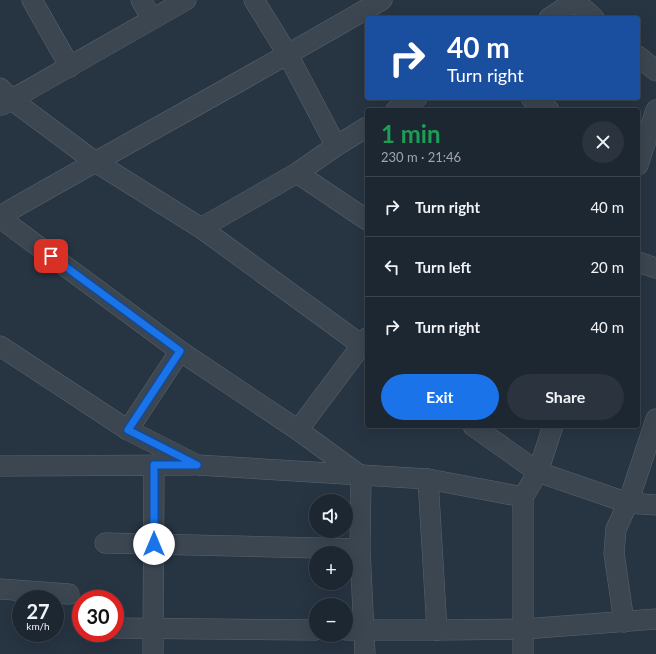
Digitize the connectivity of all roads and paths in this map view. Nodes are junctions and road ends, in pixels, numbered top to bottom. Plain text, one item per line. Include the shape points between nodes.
1 (32, 0) edge
2 (141, 0) edge
3 (186, 0) edge
4 (254, 0) edge
5 (382, 0) edge
6 (574, 1) edge
7 (552, 16) edge
8 (592, 16) edge
9 (152, 19) junction
10 (288, 55) junction
11 (640, 58) edge
12 (70, 67) junction
13 (656, 71) edge
14 (4, 98) edge
15 (414, 100) edge
16 (534, 100) edge
17 (400, 108) edge
18 (546, 108) edge
19 (656, 110) edge
20 (365, 128) edge
21 (336, 146) junction
22 (640, 159) edge
23 (94, 161) junction
24 (297, 172) junction
25 (0, 217) edge
26 (365, 219) edge
27 (201, 228) junction
28 (640, 263) edge
29 (656, 268) edge
30 (365, 344) edge
31 (0, 346) edge
32 (180, 351) junction
33 (656, 419) edge
34 (476, 428) edge
35 (552, 428) edge
36 (128, 430) junction
37 (298, 430) junction
38 (154, 465) junction
39 (197, 465) junction
40 (0, 466) edge
41 (538, 472) junction
42 (361, 476) junction
43 (428, 479) junction
44 (523, 497) junction
45 (628, 503) junction
46 (656, 505) edge
47 (105, 543) dead end
48 (154, 544) junction
49 (360, 548) junction
50 (0, 589) edge
51 (70, 594) dead end
52 (656, 619) edge
53 (624, 622) junction
54 (124, 628) edge
55 (153, 628) junction
56 (524, 629) junction
57 (309, 630) edge
58 (436, 630) junction
59 (355, 631) edge
60 (154, 654) edge
61 (364, 654) edge
62 (523, 654) edge

1 - 12 street
2 - 9 street
3 - 9 street
4 - 10 street
5 - 10 street
6 - 7 street
6 - 8 street
9 - 12 street
10 - 21 street
10 - 23 street
11 - 13 street
12 - 14 street
14 - 23 street
15 - 17 street
16 - 18 street
19 - 22 street
20 - 21 street
21 - 24 street
23 - 25 street
23 - 27 street
24 - 26 street
24 - 27 street
25 - 32 street
27 - 30 street
28 - 29 street
30 - 37 street
31 - 36 street
32 - 36 street
32 - 37 street
33 - 45 street
34 - 41 street
35 - 41 street
36 - 39 street
37 - 42 street
38 - 39 street
38 - 40 street
38 - 48 street
39 - 42 street
41 - 44 street
41 - 45 street
42 - 43 street
42 - 49 street
43 - 44 street
43 - 58 street
44 - 56 street
45 - 46 street
45 - 53 street via 616,529 614,540
47 - 48 street
48 - 49 street
48 - 55 street
49 - 59 street
50 - 51 street
52 - 53 street
53 - 56 street
54 - 55 street
55 - 57 street
55 - 60 street
56 - 58 street
56 - 62 street
58 - 59 street
59 - 61 street

